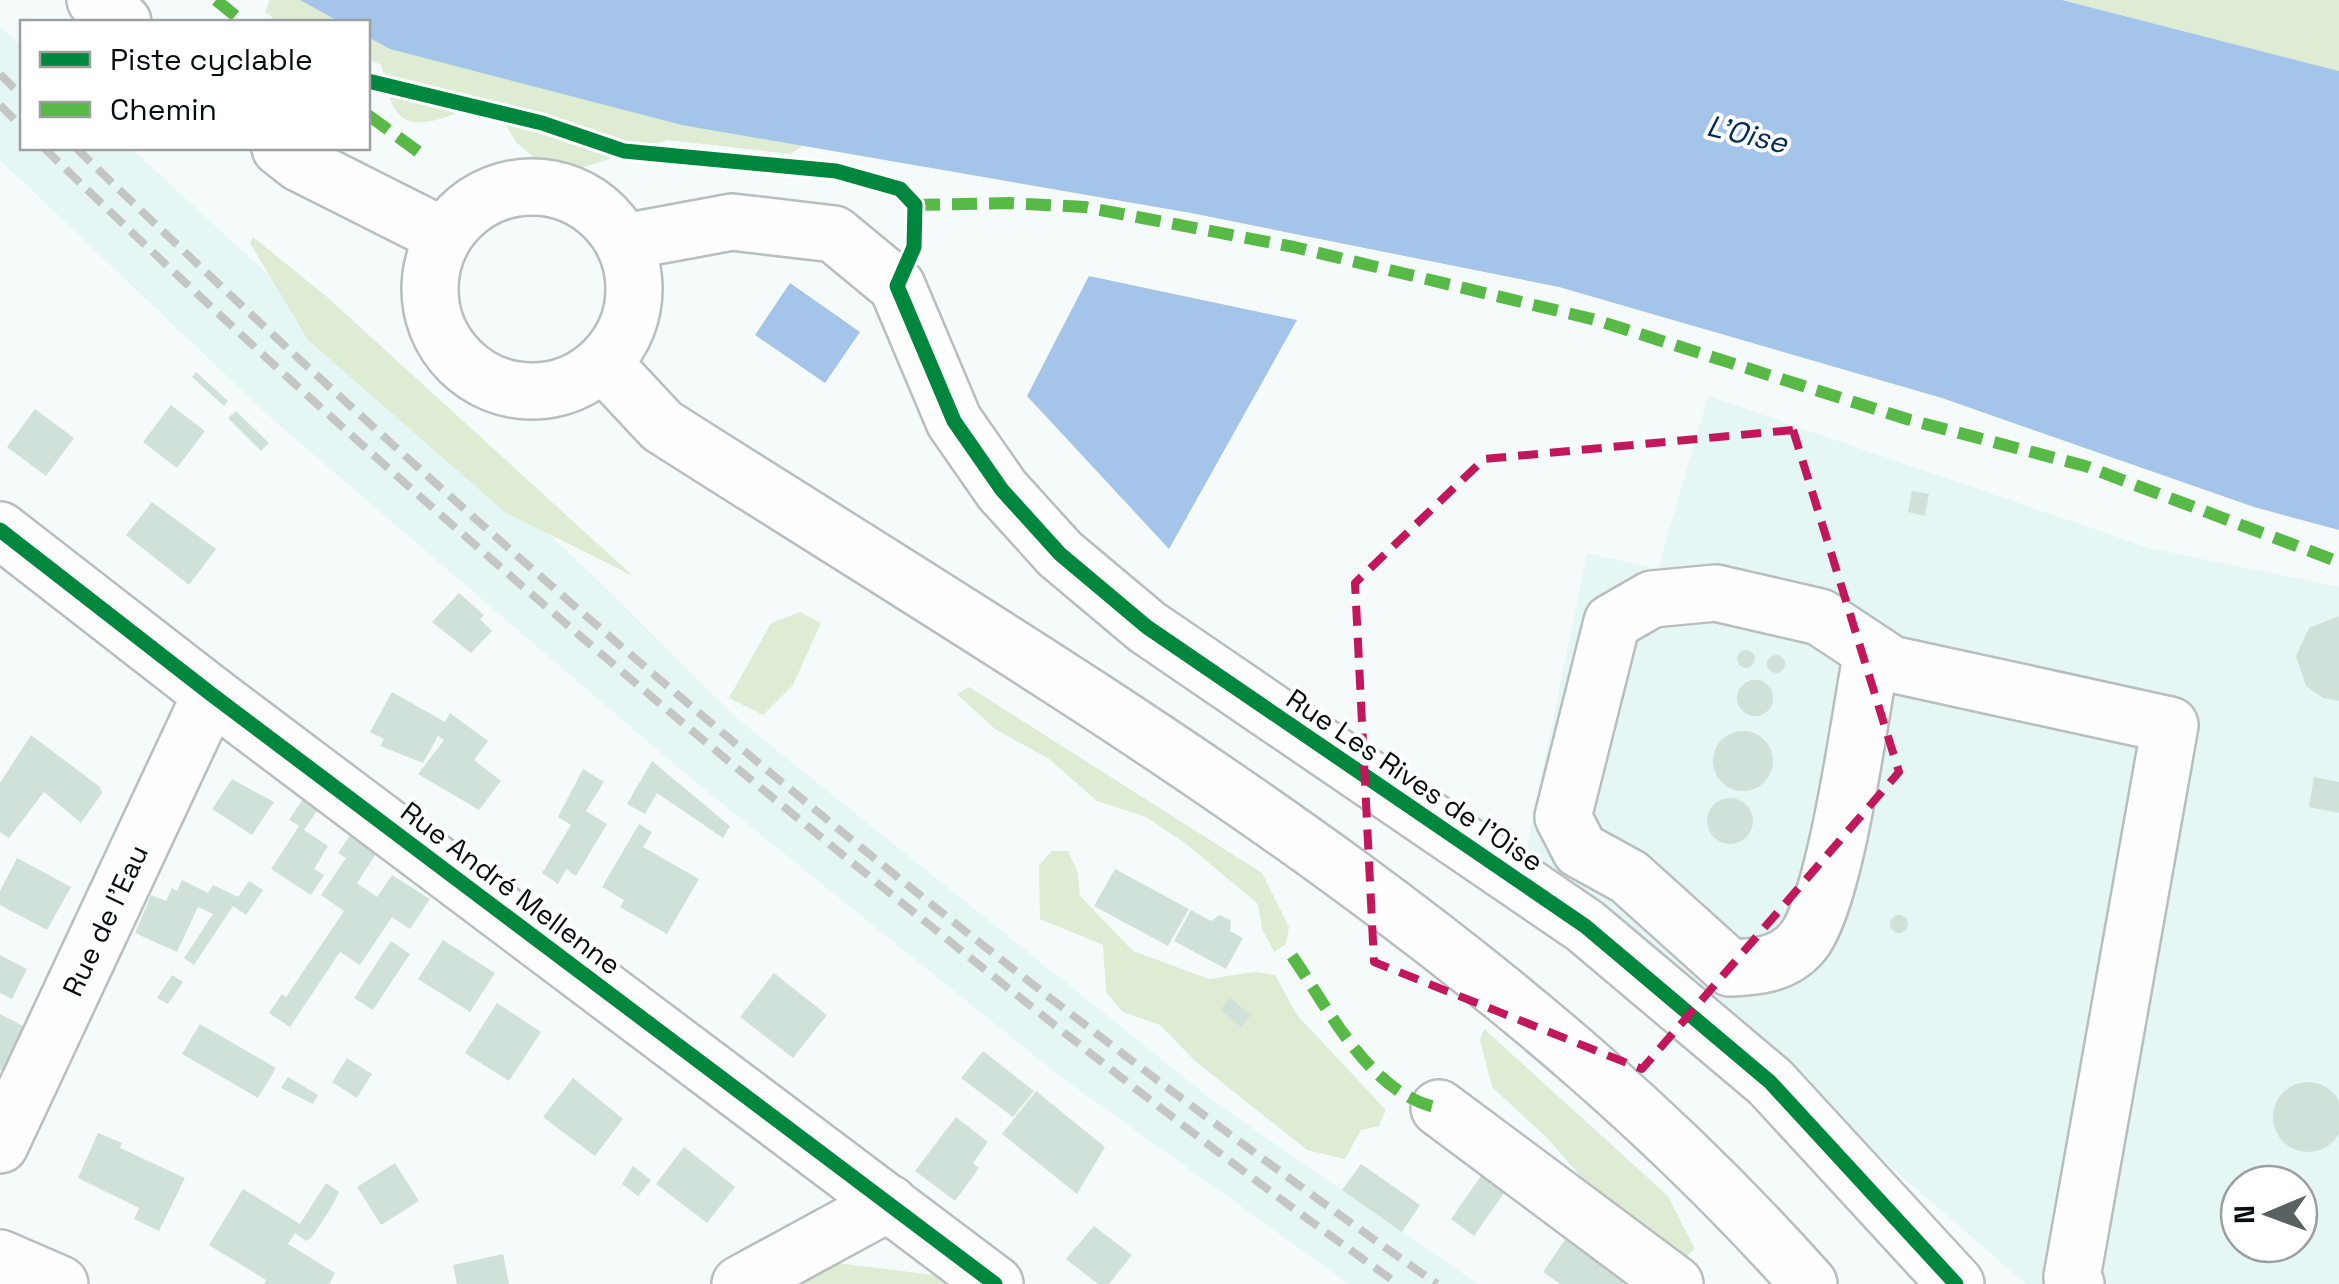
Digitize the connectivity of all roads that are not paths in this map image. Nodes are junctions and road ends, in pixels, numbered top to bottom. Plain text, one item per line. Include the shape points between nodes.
1 (95, 0) edge
2 (121, 20) edge
3 (283, 150) edge
4 (444, 236) junction
5 (624, 242) junction
6 (604, 364) junction
7 (0, 530) edge
8 (1872, 652) junction
9 (211, 694) junction
10 (1439, 1108) dead end
11 (0, 1145) edge
12 (889, 1202) junction
13 (740, 1284) edge
14 (995, 1284) edge
15 (1675, 1284) edge
16 (1809, 1284) edge
17 (1956, 1284) edge
18 (2076, 1284) edge

1 - 2 street
3 - 4 street
4 - 5 street via 490,195 551,188 606,217
4 - 6 street via 432,267 430,300 438,332 456,359 498,385 545,392
5 - 6 street via 634,306
5 - 17 street, Rue Les Rives de l'Oise via 732,222 834,234 897,286 954,421 1002,490 1060,554 1147,627 1585,926 1770,1082
6 - 16 street via 662,426 1166,747 1411,920 1664,1133
7 - 9 street, Rue André Mellenne
8 - 8 street via 1820,617 1716,593 1652,598 1612,622 1563,817 1580,850 1628,877 1730,968 1766,967 1801,944 1825,899
8 - 18 street via 1891,664 2170,725
9 - 11 street, Rue de l'Eau
9 - 12 street, Rue André Mellenne
10 - 15 street
12 - 13 street
12 - 14 street, Rue André Mellenne

